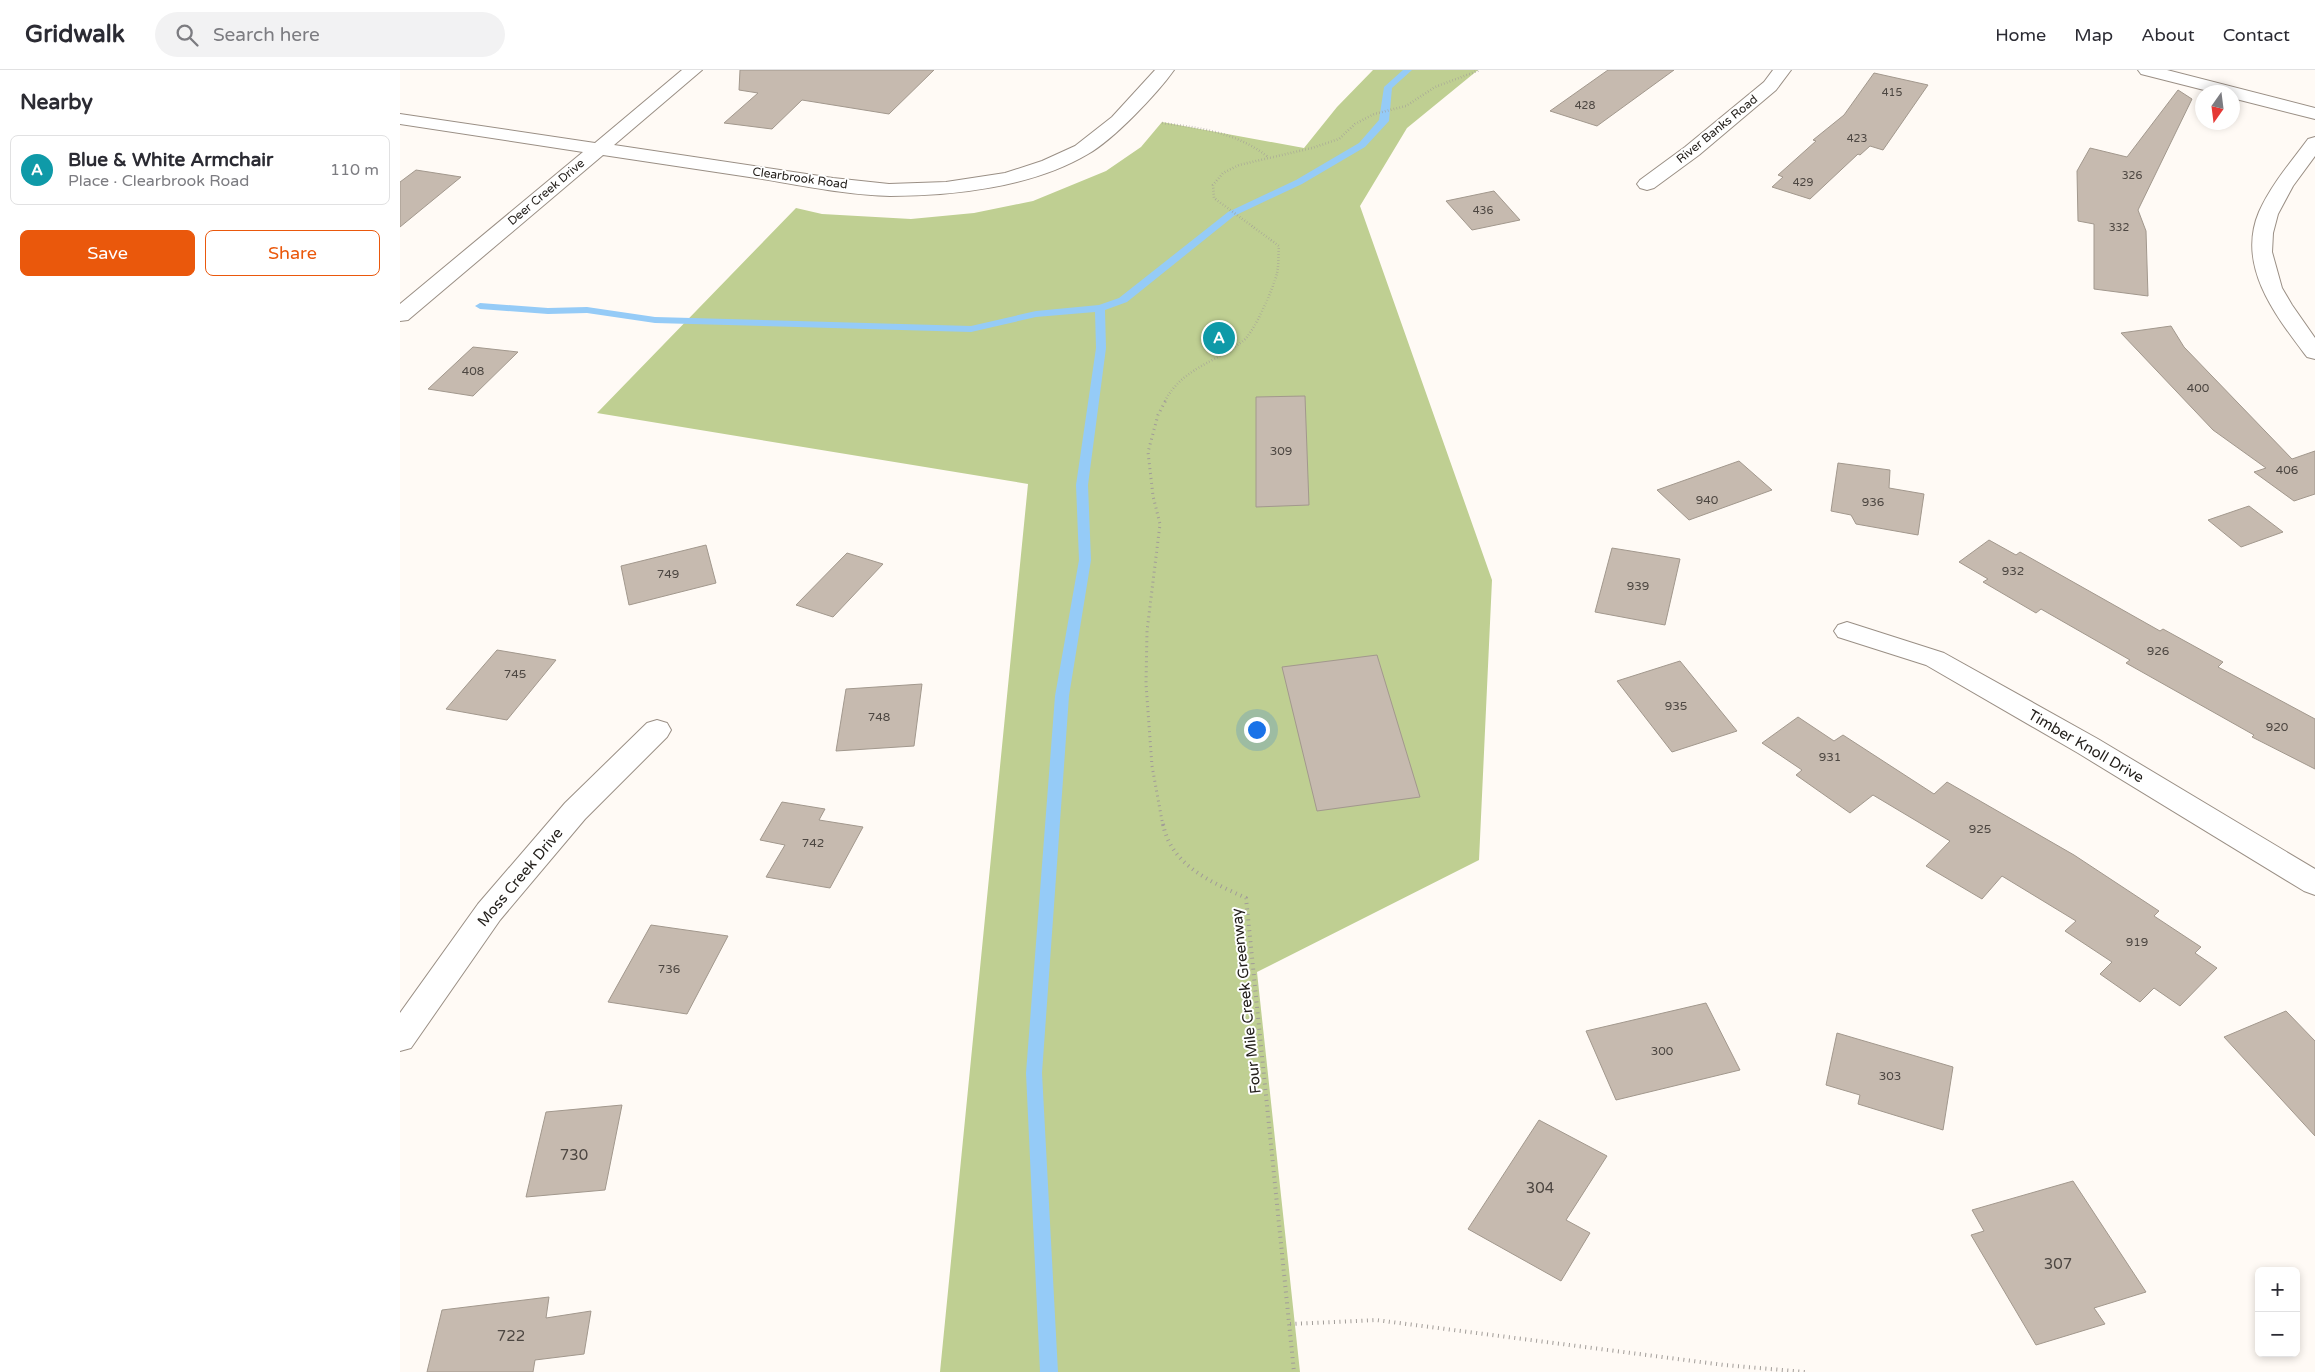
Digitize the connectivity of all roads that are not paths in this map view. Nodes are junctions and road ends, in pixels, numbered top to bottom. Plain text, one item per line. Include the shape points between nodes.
1 (693, 70) edge
2 (1165, 70) edge
3 (1782, 70) edge
4 (2147, 70) edge
5 (2315, 114) edge
6 (400, 119) edge
7 (2315, 143) edge
8 (599, 148) junction
9 (1647, 184) dead end
10 (400, 315) edge
11 (2315, 352) edge
12 (1847, 631) dead end
13 (657, 730) dead end
14 (2315, 883) edge
15 (400, 1038) edge

1 - 8 street, Deer Creek Drive
2 - 8 street, Clearbrook Road via 1121,118 1082,150 1008,178 946,188 889,190 833,184
3 - 9 street, River Banks Road via 1770,86
4 - 5 street
6 - 8 street, Clearbrook Road
7 - 11 street via 2268,214 2263,235 2264,268 2269,285
8 - 10 street, Deer Creek Drive
12 - 14 street, Timber Knoll Drive via 1935,659 2088,746
13 - 15 street, Moss Creek Drive via 575,810 489,912

